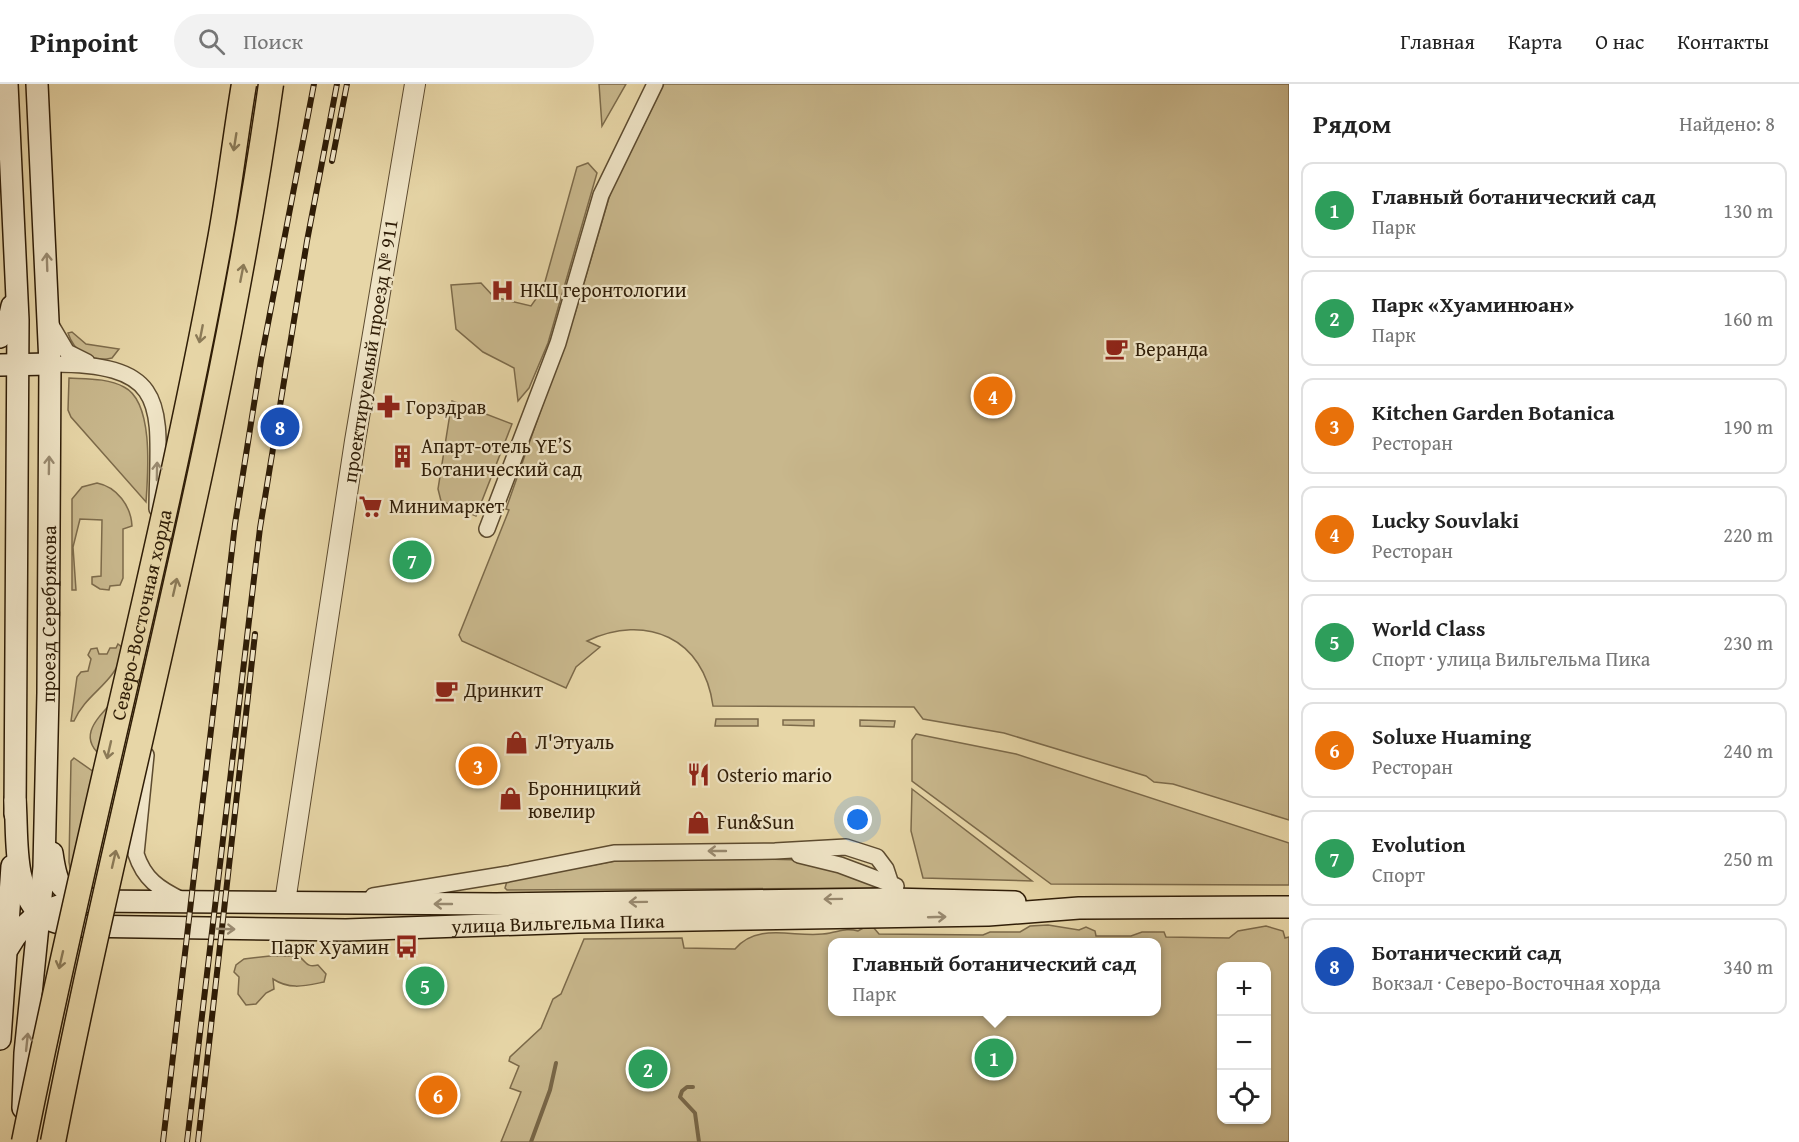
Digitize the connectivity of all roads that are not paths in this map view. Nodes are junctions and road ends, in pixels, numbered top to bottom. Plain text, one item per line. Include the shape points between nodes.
1 (7, 84) edge
2 (37, 84) edge
3 (44, 84) edge
4 (244, 84) edge
5 (271, 84) edge
6 (415, 84) edge
7 (655, 84) edge
8 (39, 126) junction
9 (17, 282) junction
10 (49, 320) junction
11 (0, 337) edge
12 (50, 364) junction
13 (9, 366) edge
14 (104, 366) junction
15 (487, 529) dead end
16 (15, 800) junction
17 (46, 809) junction
18 (775, 851) junction
19 (508, 874) junction
20 (891, 891) junction
21 (182, 900) junction
22 (106, 901) junction
23 (285, 902) junction
24 (328, 904) junction
25 (496, 904) junction
26 (1289, 907) edge
27 (1079, 908) junction
28 (40, 913) junction
29 (878, 917) junction
30 (506, 924) junction
31 (169, 928) junction
32 (5, 960) edge
33 (0, 1031) edge
34 (0, 1039) edge
35 (23, 1142) edge
36 (52, 1142) edge

1 - 9 main road, проезд Серебрякова
2 - 8 main road, проезд Серебрякова
3 - 8 main road
4 -> 35 main road, Северо-Восточная хорда, bridge via 194,372
36 -> 5 main road, Северо-Восточная хорда, bridge via 223,372 254,206
6 - 23 street, проектируемый проезд № 911 via 355,441
7 - 15 street via 601,195 558,343
10 -> 8 main road, проезд Серебрякова
9 - 11 main road via 10,320
9 - 13 main road, проезд Серебрякова
10 - 12 main road, проезд Серебрякова
10 - 14 street via 67,352 78,360
12 - 13 main road
12 - 14 street
17 -> 12 main road, проезд Серебрякова
13 - 16 main road, проезд Серебрякова
21 -> 14 street via 149,880 136,854 148,735 158,416 153,400 142,386 130,376
16 - 28 main road via 24,889
16 - 32 main road, проезд Серебрякова
17 - 22 main road via 57,878 63,890
17 - 28 main road, проезд Серебрякова
18 -> 19 street via 614,853
18 - 20 street via 840,865
18 - 20 street via 863,851 877,857 886,868
19 - 24 street
19 - 25 street via 497,885
20 -> 25 main road, улица Вильгельма Пика
20 - 27 main road, улица Вильгельма Пика via 922,899 1010,901
20 - 29 street via 890,908
21 - 22 main road, улица Вильгельма Пика
21 - 23 main road, улица Вильгельма Пика
22 - 28 main road, улица Вильгельма Пика via 55,905
23 - 24 main road, улица Вильгельма Пика
25 -> 24 main road, улица Вильгельма Пика
25 - 30 street via 498,921
26 - 27 main road, улица Вильгельма Пика
29 -> 27 main road, улица Вильгельма Пика
28 - 31 main road, улица Вильгельма Пика via 75,926
28 - 32 main road, улица Вильгельма Пика via 24,926
35 -> 28 main road, проезд Серебрякова via 25,1053
29 - 30 main road, улица Вильгельма Пика
31 -> 30 main road, улица Вильгельма Пика via 282,931
31 - 36 main road via 116,939 96,950 79,975
32 - 33 main road, проезд Серебрякова
33 - 34 main road, проезд Серебрякова

